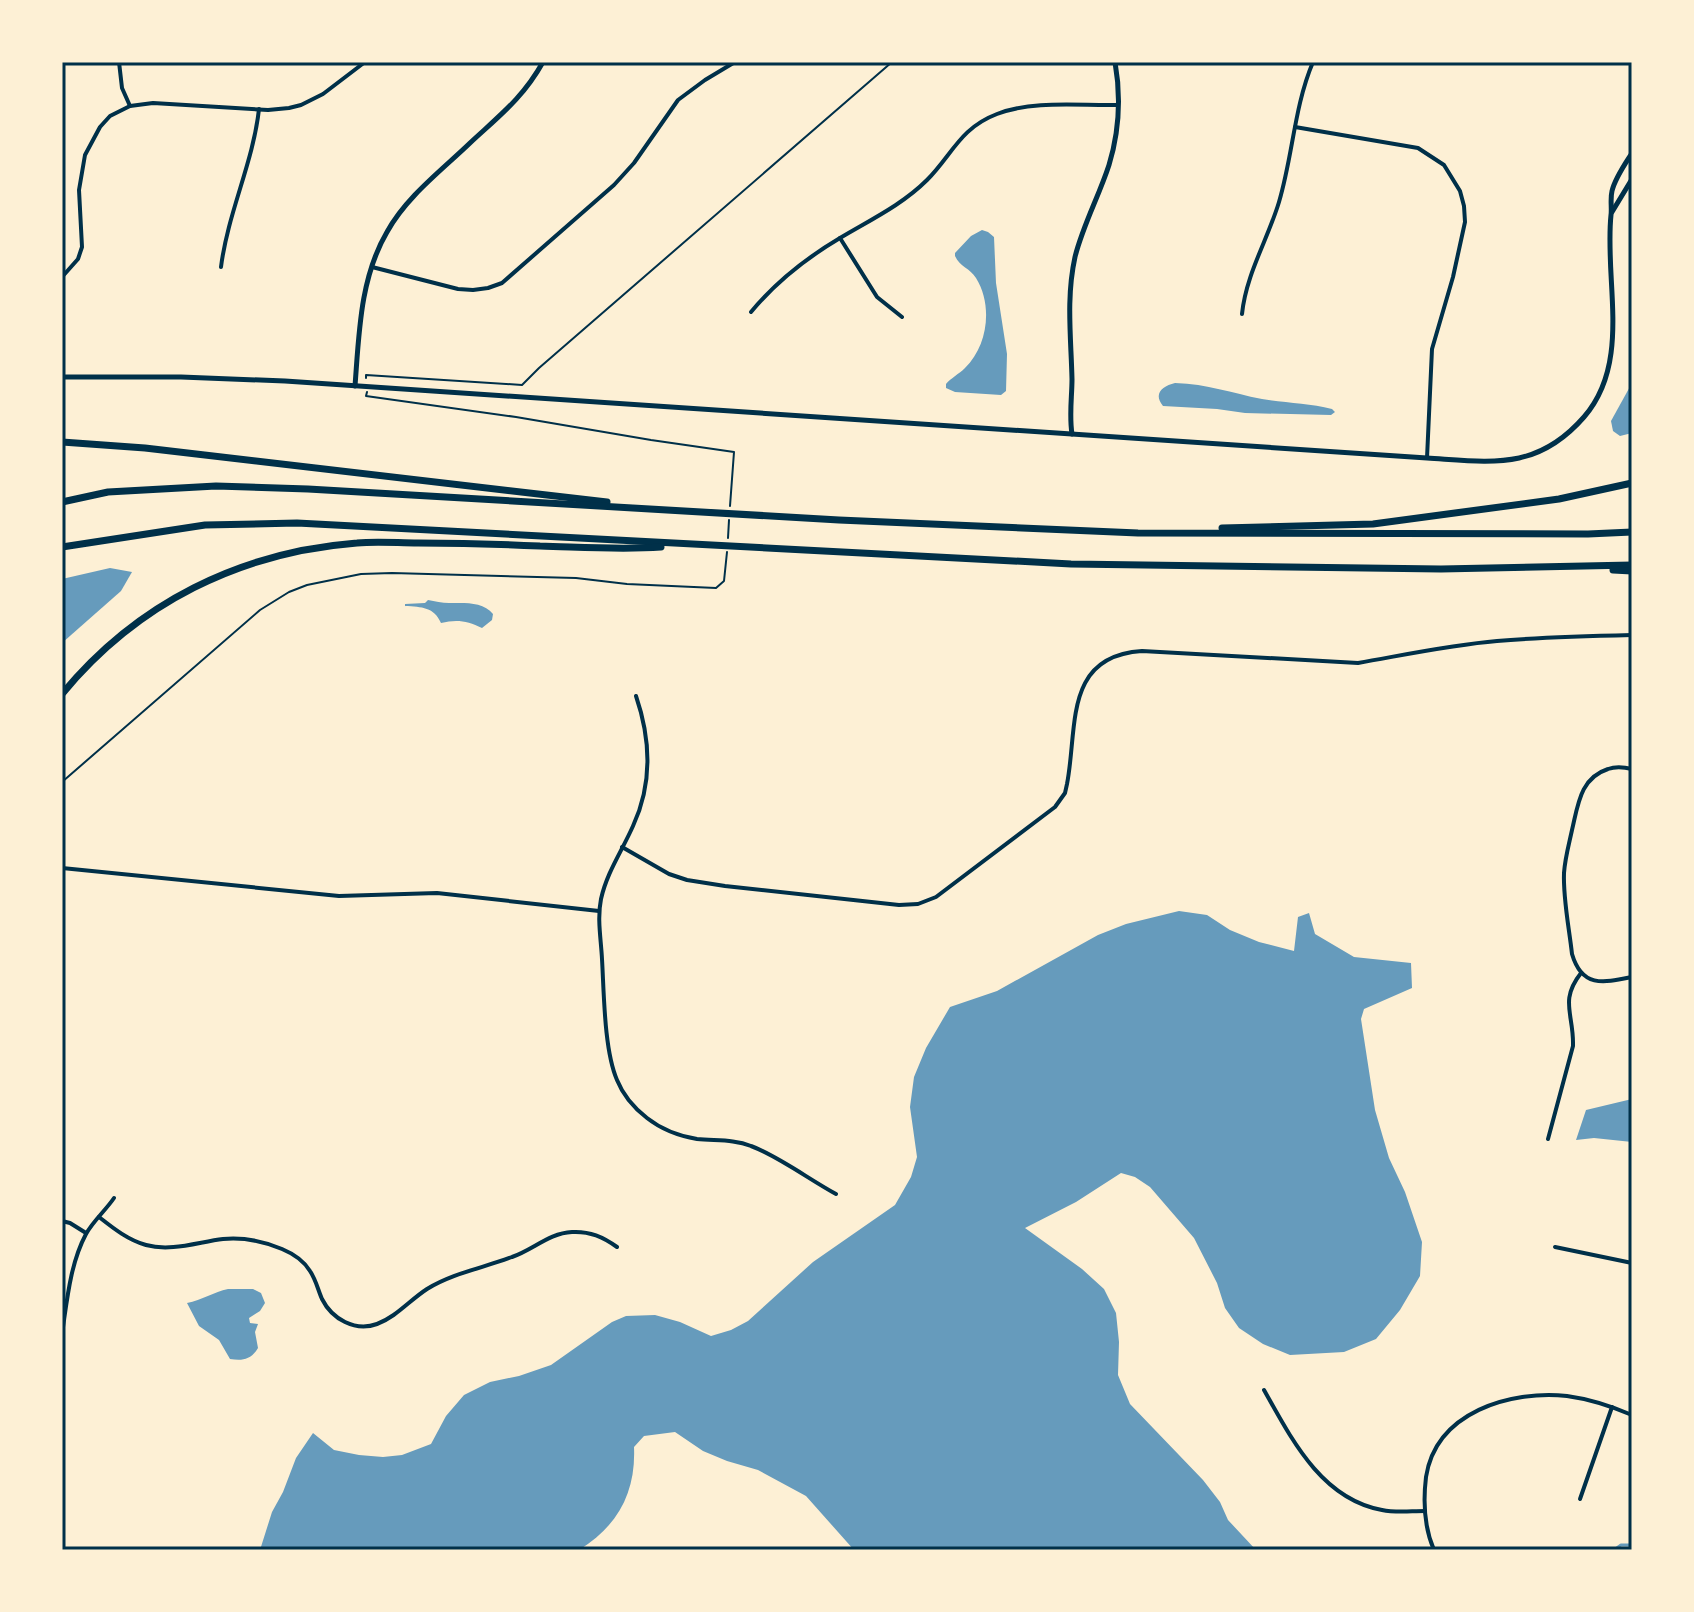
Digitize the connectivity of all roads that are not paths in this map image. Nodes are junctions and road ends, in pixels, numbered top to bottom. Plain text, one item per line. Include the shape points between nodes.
1 (119, 62) edge
2 (365, 62) edge
3 (543, 62) edge
4 (735, 62) edge
5 (1115, 62) edge
6 (1313, 62) edge
7 (1118, 105) junction
8 (130, 106) junction
9 (259, 109) junction
10 (1295, 127) junction
11 (1632, 153) edge
12 (1632, 179) edge
13 (1612, 213) junction
14 (840, 238) junction
15 (221, 267) dead end
16 (372, 267) junction
17 (62, 277) edge
18 (751, 312) dead end
19 (1242, 314) dead end
20 (902, 317) dead end
21 (64, 378) edge
22 (355, 386) junction
23 (1072, 434) junction
24 (62, 442) edge
25 (1427, 458) junction
26 (1632, 483) edge
27 (62, 502) edge
28 (692, 511) junction
29 (1632, 532) edge
30 (1138, 533) junction
31 (694, 545) junction
32 (62, 547) edge
33 (1632, 568) edge
34 (1632, 635) edge
35 (62, 694) edge
36 (636, 696) dead end
37 (1632, 769) edge
38 (622, 847) junction
39 (62, 868) edge
40 (599, 911) junction
41 (1581, 973) junction
42 (1632, 977) edge
43 (1548, 1139) dead end
44 (836, 1194) dead end
45 (114, 1198) dead end
46 (99, 1217) junction
47 (62, 1221) edge
48 (86, 1233) junction
49 (617, 1247) dead end
50 (1555, 1247) dead end
51 (1632, 1263) edge
52 (62, 1334) edge
53 (1264, 1390) dead end
54 (1612, 1407) junction
55 (1632, 1415) edge
56 (1580, 1499) dead end
57 (1425, 1511) junction
58 (1434, 1550) edge

1 - 8 street
2 - 9 street via 301,105
3 - 16 street via 513,105 401,211
4 - 16 street via 678,100 614,185 502,283 458,289
5 - 7 street
6 - 10 street
7 - 14 street via 1033,106 994,115 961,137 911,195
7 - 23 street via 1109,165 1084,228 1070,286
8 - 9 street
8 - 17 street via 110,116 85,155 79,190 82,247
9 - 15 street via 255,143
10 - 19 street via 1279,203 1247,286
10 - 25 street via 1418,148 1444,165 1460,191 1465,222 1432,349
11 - 13 street via 1612,190
12 - 13 street
13 - 25 street via 1611,359 1591,409 1563,438 1528,456 1495,461
14 - 18 street
14 - 20 street via 877,297
16 - 22 street via 363,301
21 - 22 street via 255,379
22 - 23 street
23 - 25 street
24 - 28 highway
26 - 30 highway via 1559,499 1373,524
27 - 28 highway via 108,492 216,486
28 - 30 highway
29 - 30 highway
31 - 32 highway via 297,523 205,525
31 - 33 highway via 1071,564
31 - 35 highway via 631,549 360,542 276,555 220,574 156,609 103,651
34 - 38 street via 1496,641 1358,663 1122,653 1094,669 1082,686 1065,793 1055,807 936,897 918,904 687,880
36 - 38 street via 648,771 641,806
37 - 41 street via 1601,771 1590,778 1578,801 1564,873 1572,954
38 - 40 street via 609,871
39 - 40 street via 339,896 437,893
40 - 44 street via 612,1062 629,1100 649,1120 672,1132 753,1146
41 - 42 street via 1599,982
41 - 43 street via 1569,991 1573,1046
45 - 46 street
46 - 48 street
46 - 49 street via 146,1246 240,1238 284,1249 311,1272 329,1310 364,1327 389,1318 443,1280 513,1257 555,1235 588,1232
47 - 48 street
48 - 52 street via 72,1274
50 - 51 street
53 - 57 street via 1307,1462 1343,1494 1378,1510
54 - 55 street
54 - 56 street
54 - 57 street via 1541,1395 1470,1413 1434,1454 1424,1490
57 - 58 street

